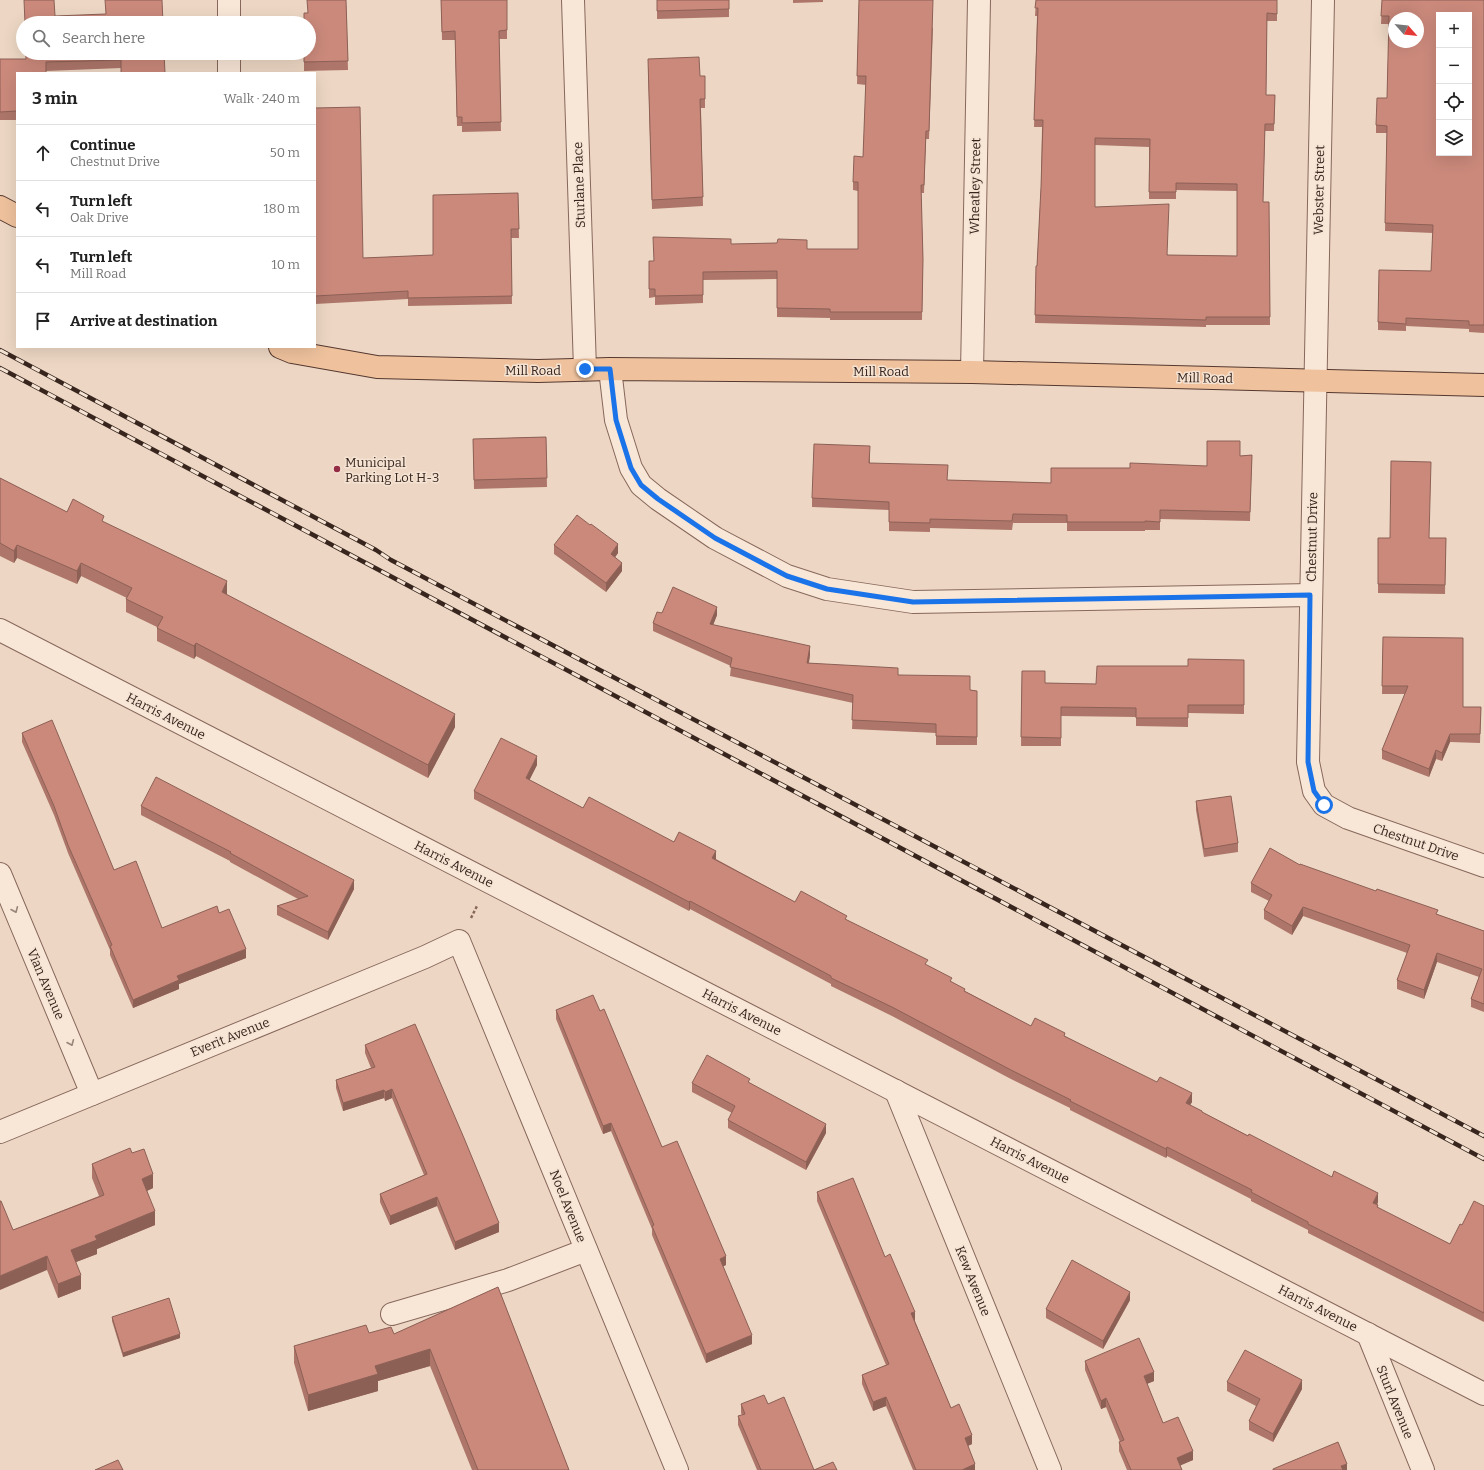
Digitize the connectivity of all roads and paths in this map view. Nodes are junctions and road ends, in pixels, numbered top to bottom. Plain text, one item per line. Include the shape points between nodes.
1 (229, 0) edge
2 (573, 0) edge
3 (979, 0) edge
4 (1323, 0) edge
5 (229, 16) edge
6 (229, 60) edge
7 (229, 72) edge
8 (0, 207) edge
9 (16, 215) edge
10 (282, 348) edge
11 (585, 369) junction
12 (610, 369) junction
13 (972, 372) junction
14 (1316, 381) junction
15 (1484, 385) edge
16 (1310, 595) junction
17 (0, 630) edge
18 (1484, 866) edge
19 (0, 874) edge
20 (490, 882) junction
21 (459, 941) junction
22 (896, 1091) junction
23 (92, 1094) junction
24 (0, 1132) edge
25 (586, 1250) junction
26 (392, 1314) dead end
27 (1368, 1334) junction
28 (1484, 1394) edge
29 (677, 1470) edge
30 (1050, 1470) edge
31 (1423, 1470) edge

1 - 5 street
2 - 11 street, Sturlane Place
3 - 13 street, Wheatley Street
4 - 14 street, Webster Street
6 - 7 street
8 - 9 main road
10 - 11 main road, Mill Road via 292,352 377,367 538,371
11 - 12 main road, Mill Road
12 - 13 main road, Mill Road
12 - 16 street via 616,420 631,468 641,485 715,538 787,576 814,585 913,602
13 - 14 main road, Mill Road
14 - 15 main road, Mill Road
14 - 16 street, Chestnut Drive
16 - 18 street, Chestnut Drive via 1308,762 1314,791 1324,805 1348,818
17 - 20 street, Harris Avenue
19 -> 23 street, Vian Avenue
20 - 21 path
20 - 22 street, Harris Avenue
21 - 23 street, Everit Avenue
21 - 25 street, Noel Avenue
22 - 27 street, Harris Avenue
22 - 30 street, Kew Avenue
23 - 24 street, Everit Avenue
25 - 26 street via 508,1280
25 - 29 street, Noel Avenue
27 - 28 street, Harris Avenue
27 - 31 street, Sturl Avenue

